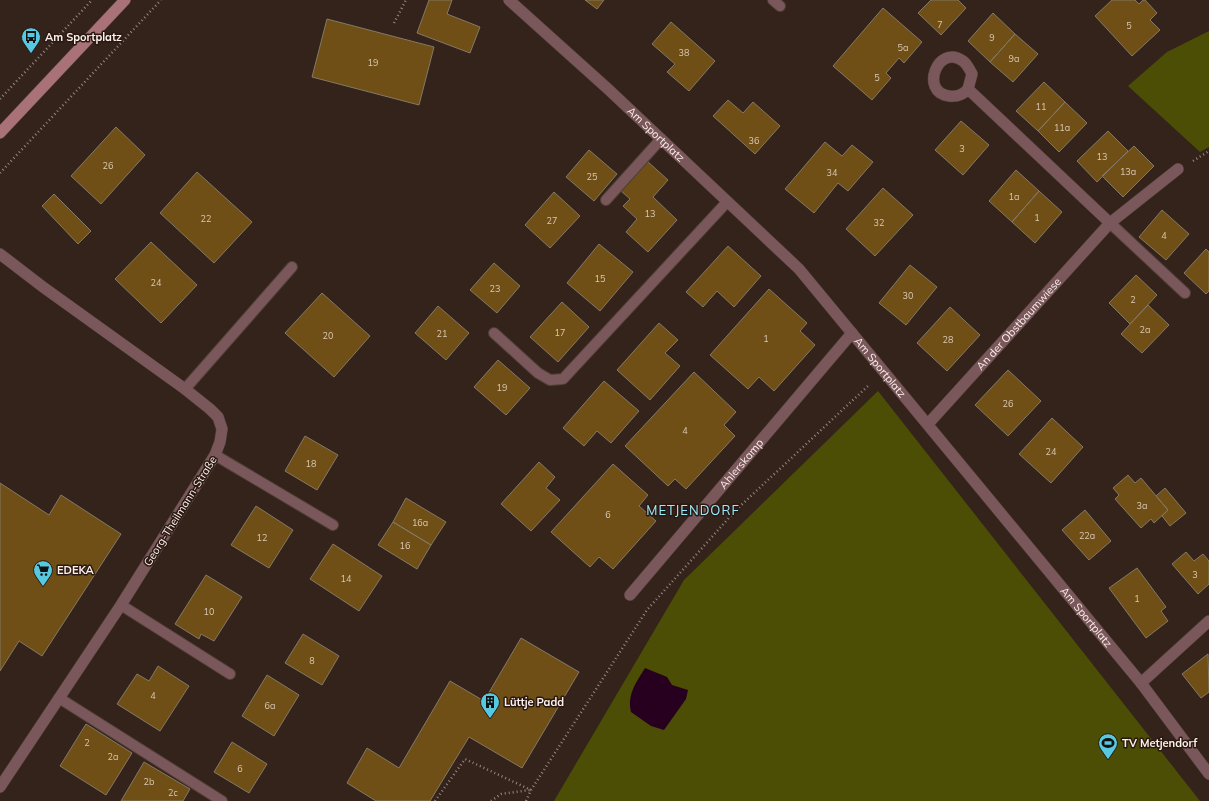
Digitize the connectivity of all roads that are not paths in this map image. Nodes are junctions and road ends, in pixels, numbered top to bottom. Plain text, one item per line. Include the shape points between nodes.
1 (125, 0) edge
2 (509, 0) edge
3 (968, 88) dead end
4 (0, 132) edge
5 (661, 139) junction
6 (1178, 169) dead end
7 (606, 200) dead end
8 (728, 202) junction
9 (1110, 224) junction
10 (0, 254) edge
11 (292, 267) dead end
12 (1185, 293) dead end
13 (494, 333) dead end
14 (852, 333) junction
15 (185, 389) junction
16 (928, 424) junction
17 (215, 455) junction
18 (333, 525) dead end
19 (630, 595) dead end
20 (121, 605) junction
21 (1209, 621) edge
22 (230, 674) dead end
23 (1141, 683) junction
24 (59, 698) junction
25 (1209, 774) edge
26 (0, 787) edge
27 (222, 801) edge

1 - 4 main road
2 - 5 street, Am Sportplatz
3 - 9 street
5 - 7 lane
5 - 8 street, Am Sportplatz
6 - 9 street, An der Obstbaumwiese
8 - 13 lane via 563,379 550,380 538,374
8 - 14 street, Am Sportplatz via 799,269
9 - 12 lane
9 - 16 street, An der Obstbaumwiese
10 - 15 street, Georg-Theilmann-Straße
11 - 15 lane
14 - 16 street, Am Sportplatz
14 - 19 street, Ahlerskamp
15 - 17 street, Georg-Theilmann-Straße via 218,417 222,429
16 - 23 street, Am Sportplatz
17 - 18 lane
17 - 20 street, Georg-Theilmann-Straße
20 - 22 lane
20 - 24 street, Georg-Theilmann-Straße
21 - 23 street
23 - 25 street, Am Sportplatz
24 - 26 street, Georg-Theilmann-Straße
24 - 27 lane

